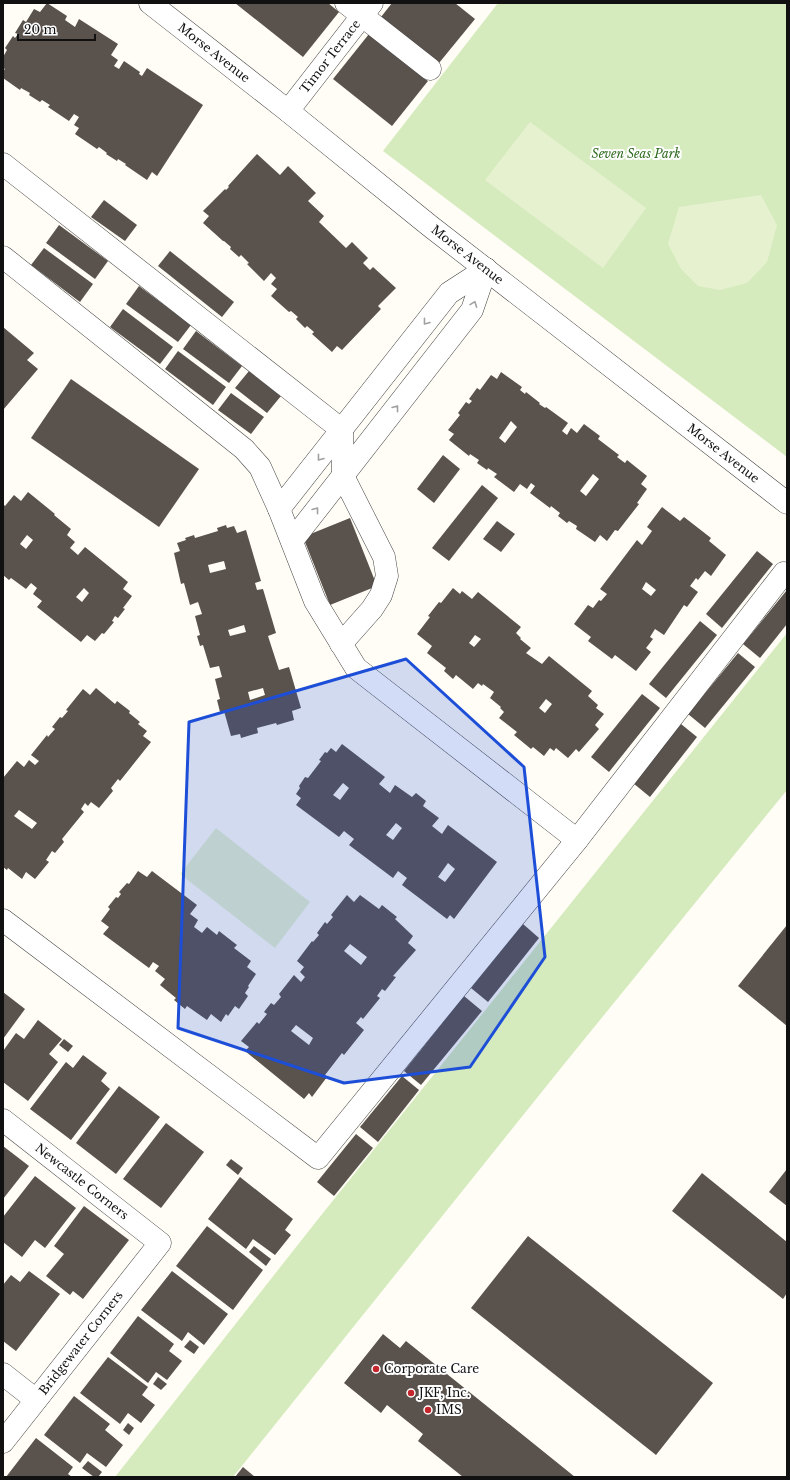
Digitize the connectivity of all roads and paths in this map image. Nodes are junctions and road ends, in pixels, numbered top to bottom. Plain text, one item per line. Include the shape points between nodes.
1 (150, 3) edge
2 (360, 7) edge
3 (430, 69) dead end
4 (288, 110) junction
5 (3, 164) edge
6 (3, 257) edge
7 (486, 269) junction
8 (342, 430) junction
9 (343, 476) junction
10 (787, 503) edge
11 (280, 509) junction
12 (292, 541) junction
13 (784, 573) dead end
14 (341, 644) junction
15 (577, 840) junction
16 (3, 920) edge
17 (3, 1120) edge
18 (160, 1243) joint
19 (3, 1374) edge
20 (36, 1400) junction
21 (3, 1442) edge

1 - 4 street, Morse Avenue
2 - 3 street
2 - 4 street, Timor Terrace
4 - 7 street, Morse Avenue
5 - 8 street
6 - 11 street via 244,449 260,467
7 -> 8 street via 449,293
9 -> 7 street via 472,310
7 - 10 street, Morse Avenue
8 - 9 street
8 -> 11 street
12 -> 9 street
9 - 14 street via 384,557 387,576 381,595 372,609
11 - 12 street
12 - 14 street via 315,601
13 - 15 street
14 - 15 street via 356,668
15 - 16 street via 318,1158
17 - 18 street, Newcastle Corners
18 - 20 street, Bridgewater Corners
19 - 20 street
20 - 21 street, Bridgewater Corners

